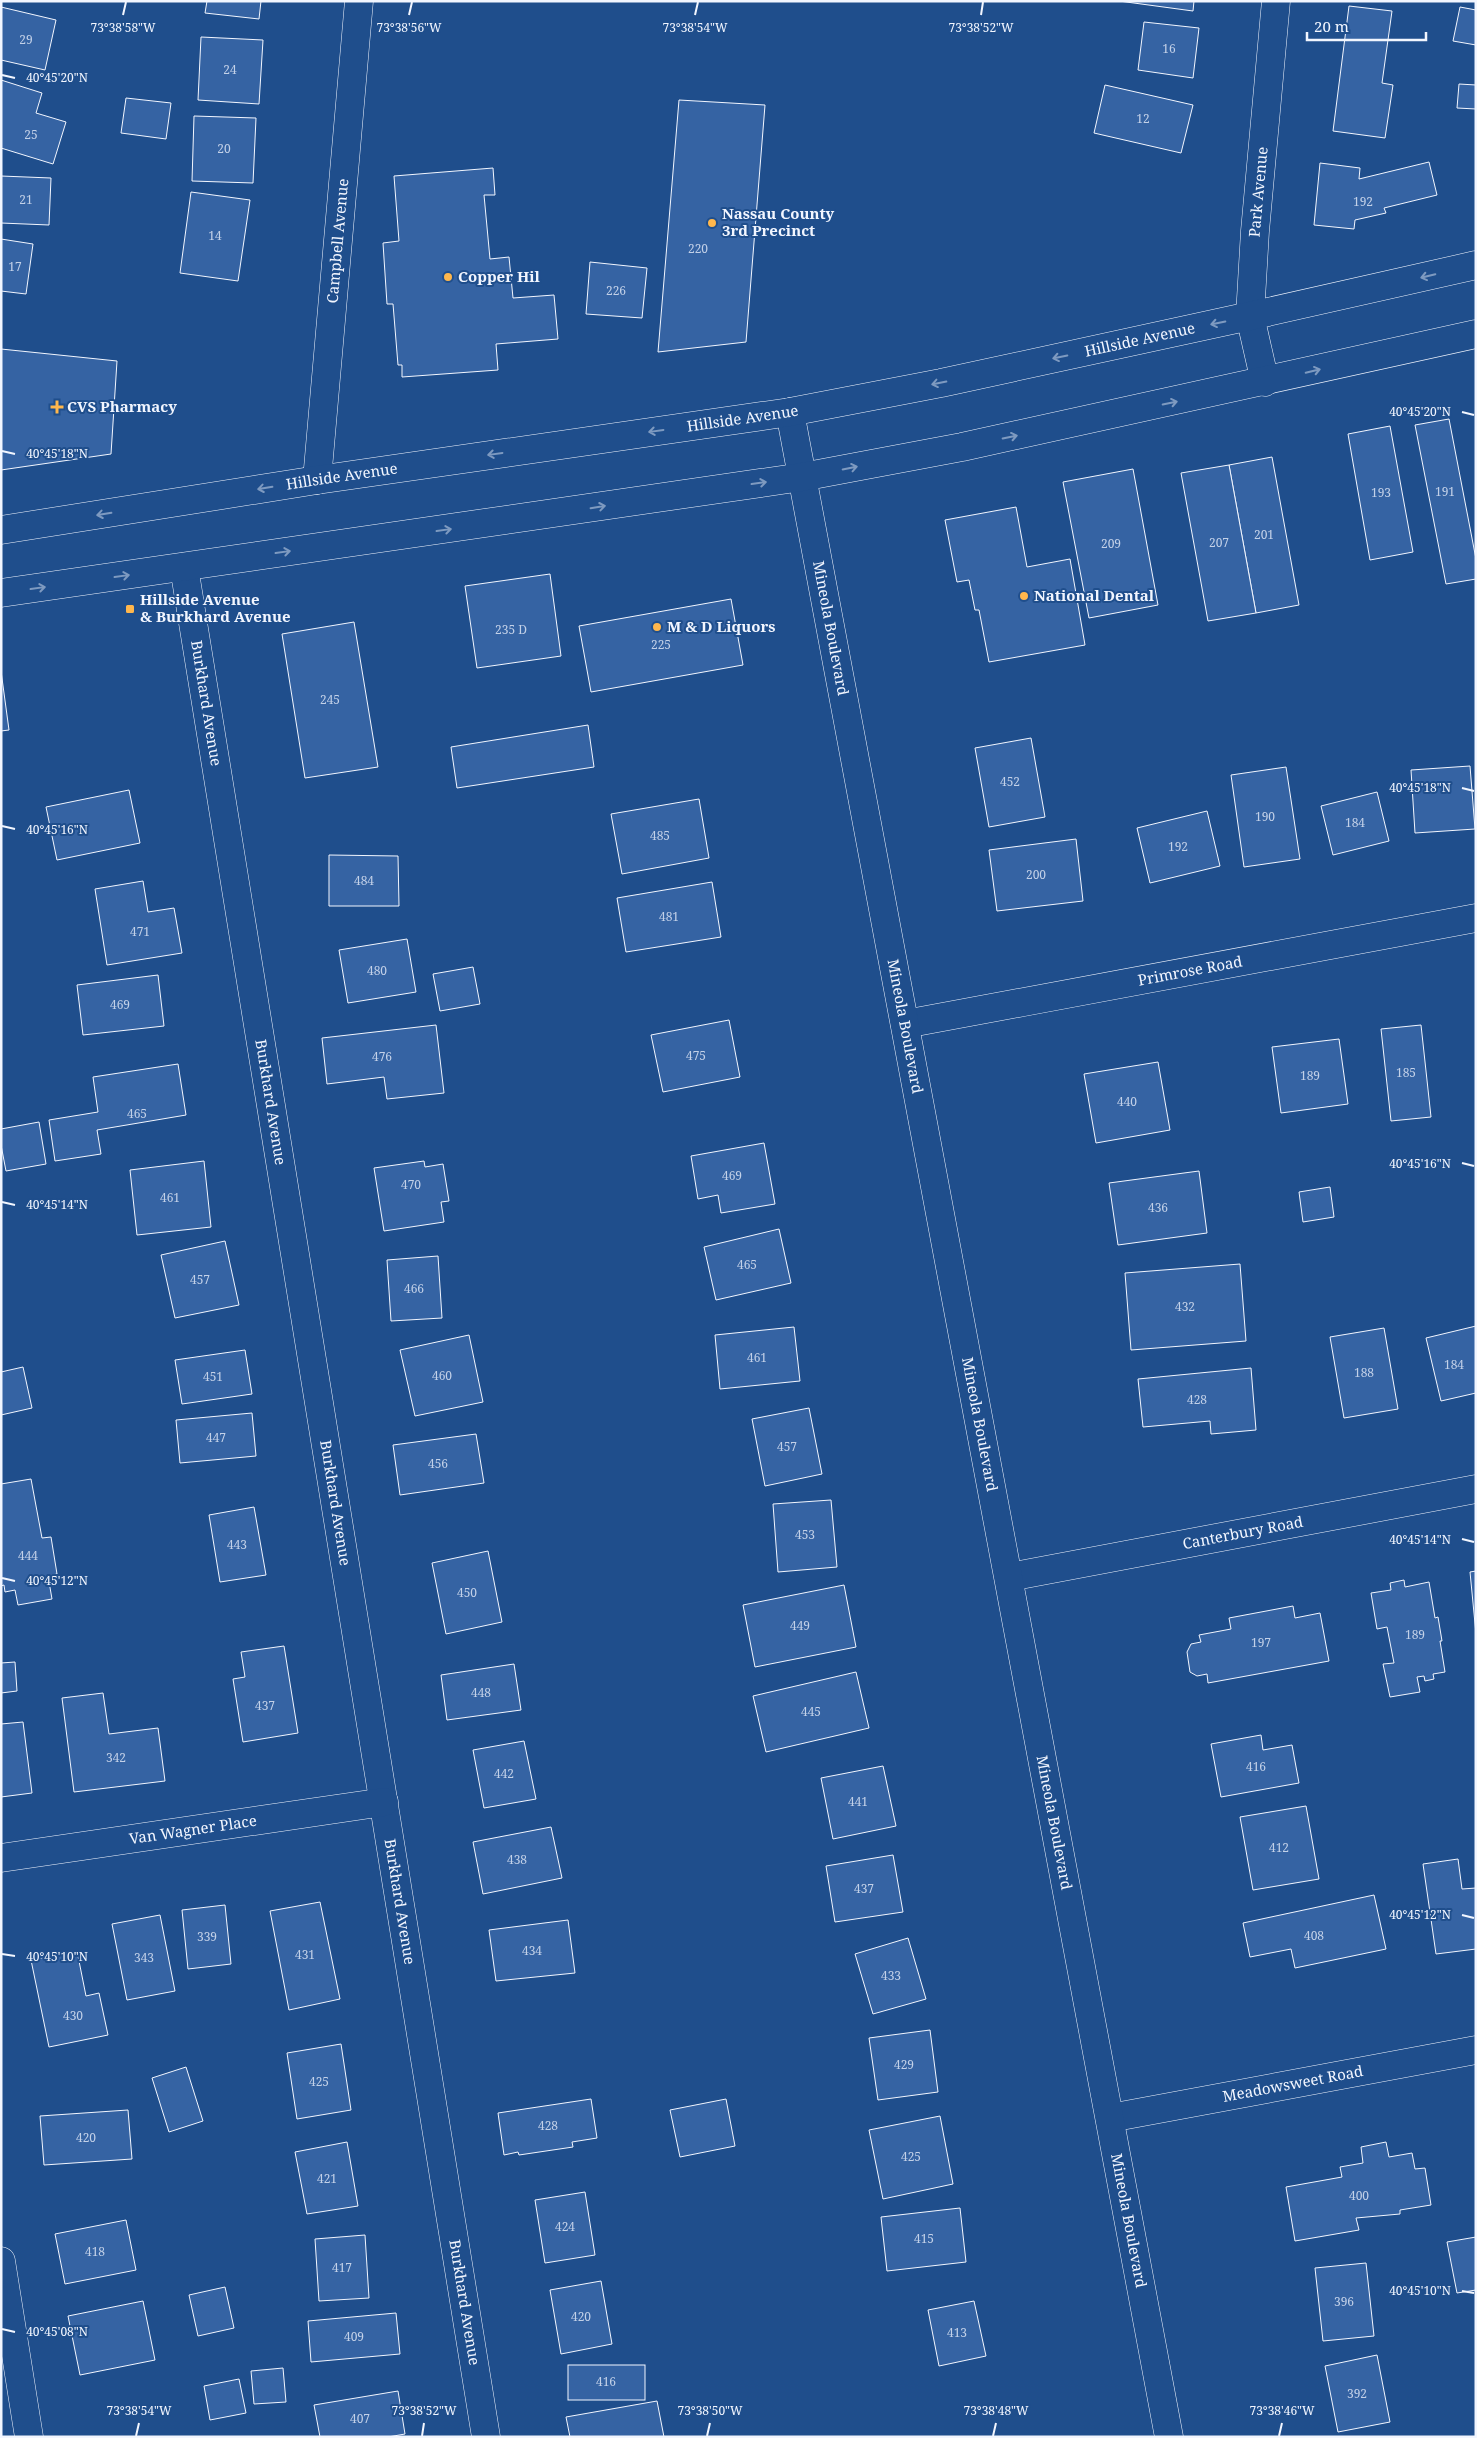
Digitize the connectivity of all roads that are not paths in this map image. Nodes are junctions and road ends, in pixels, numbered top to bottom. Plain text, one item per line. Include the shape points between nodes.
1 (359, 1) edge
2 (1276, 1) edge
3 (1476, 265) edge
4 (1250, 316) junction
5 (1476, 334) edge
6 (1265, 382) junction
7 (790, 412) junction
8 (802, 477) junction
9 (317, 480) junction
10 (1, 530) edge
11 (184, 567) junction
12 (1, 592) edge
13 (1476, 918) edge
14 (905, 1024) junction
15 (1476, 1489) edge
16 (1009, 1576) junction
17 (384, 1802) junction
18 (1, 1858) edge
19 (1476, 2050) edge
20 (1110, 2118) junction
21 (1, 2261) edge
22 (29, 2437) edge
23 (486, 2437) edge
24 (1169, 2437) edge

1 - 9 main road, Campbell Avenue
2 - 4 main road, Park Avenue
3 -> 4 main road, Hillside Avenue
4 - 6 main road, Park Avenue
4 -> 7 main road, Hillside Avenue
6 -> 5 main road
8 -> 6 main road via 962,447
7 - 8 main road, Mineola Boulevard
7 -> 9 main road, Hillside Avenue
11 -> 8 main road
8 - 14 main road, Mineola Boulevard
9 -> 10 main road, Hillside Avenue
12 -> 11 main road
11 - 17 main road, Burkhard Avenue
13 - 14 main road, Primrose Road
14 - 16 main road, Mineola Boulevard
15 - 16 main road, Canterbury Road
16 - 20 main road, Mineola Boulevard
17 - 18 main road, Van Wagner Place
17 - 23 main road, Burkhard Avenue
19 - 20 main road, Meadowsweet Road
20 - 24 main road, Mineola Boulevard
21 - 22 main road

